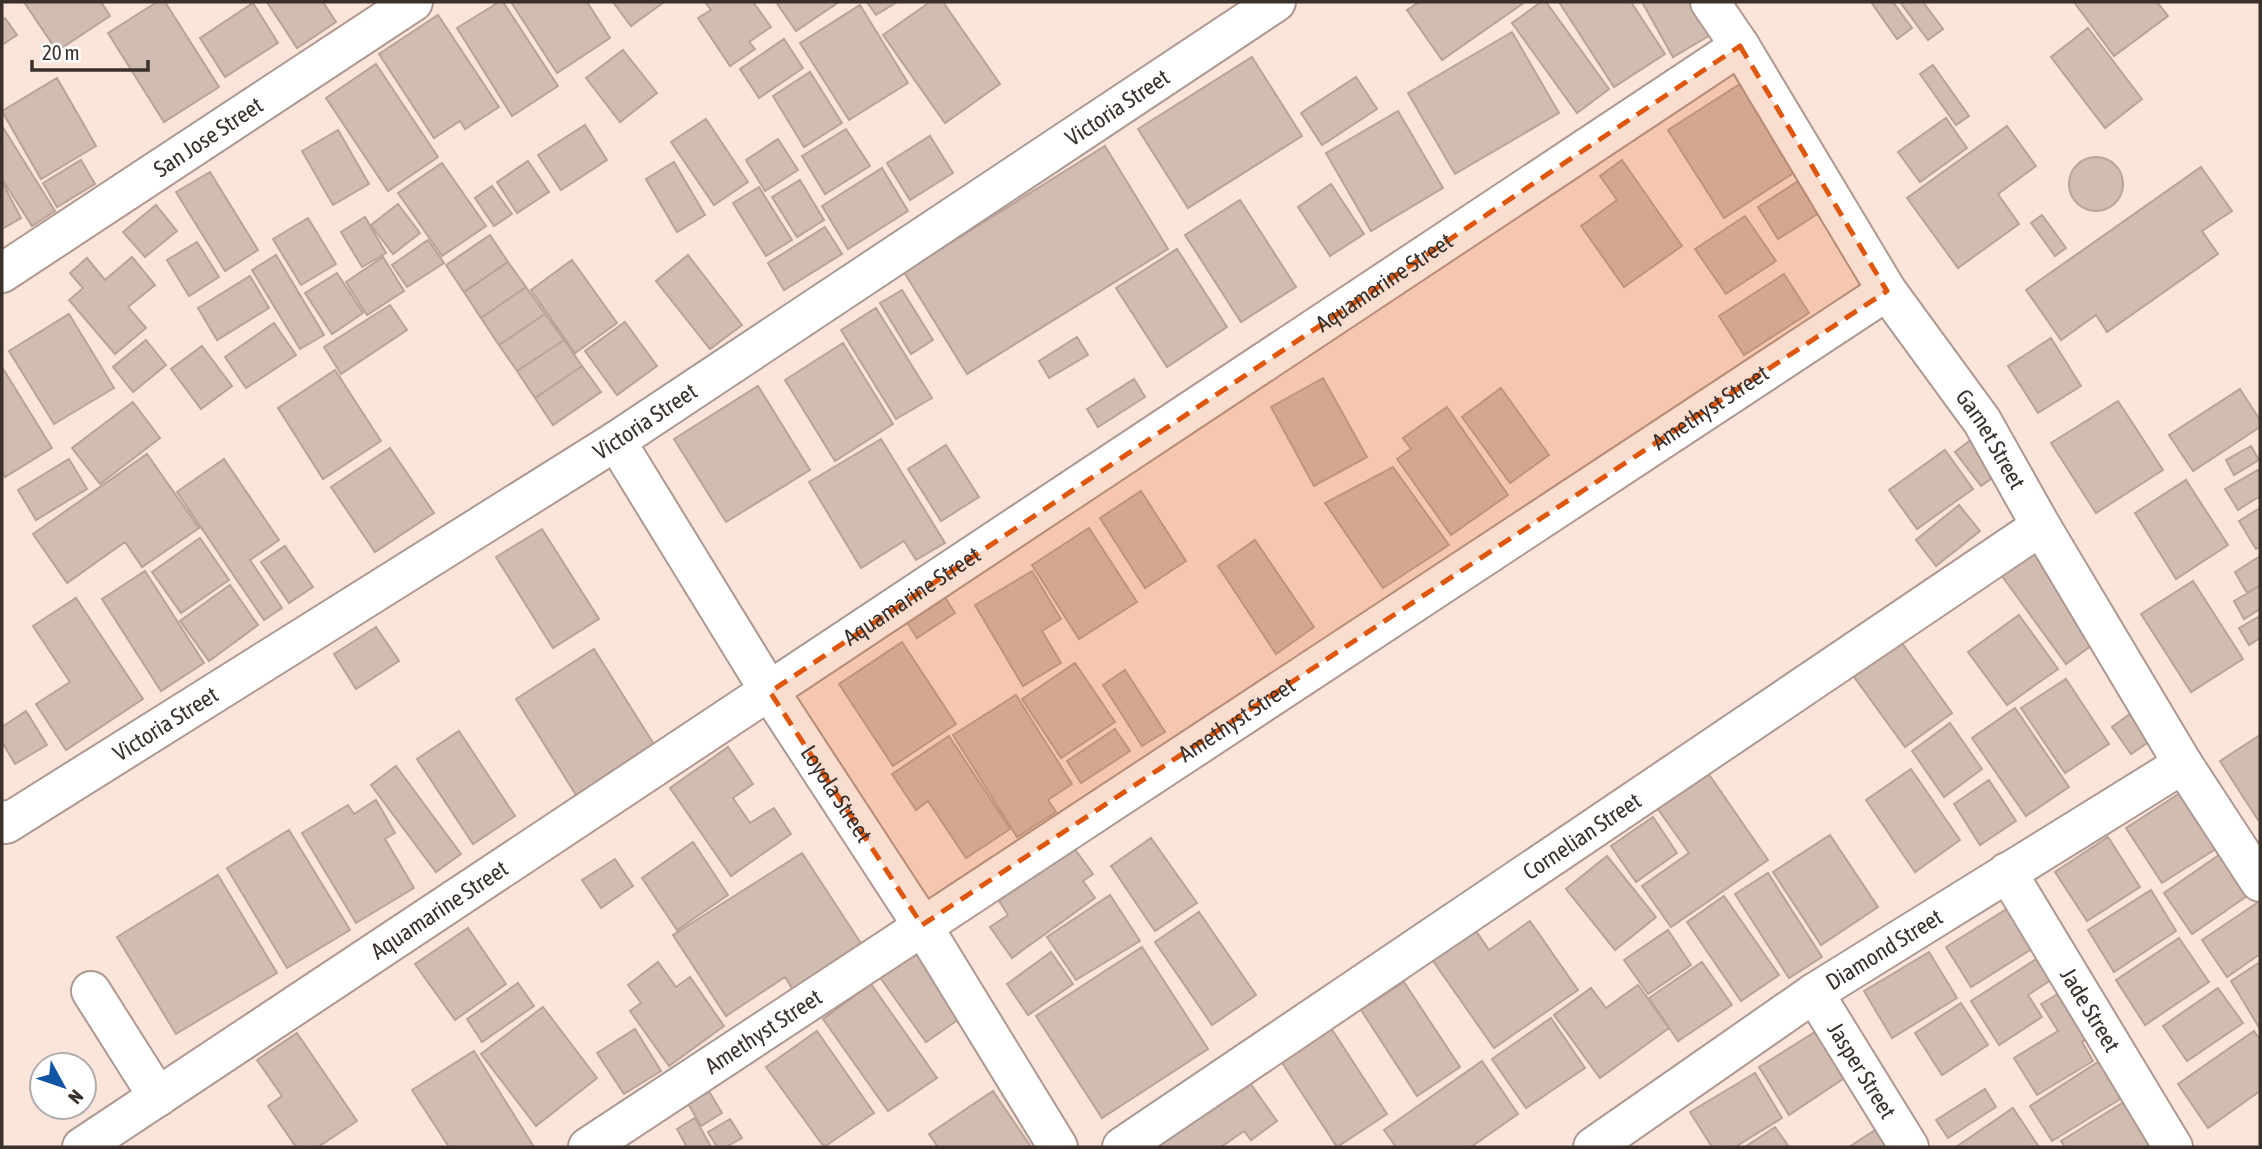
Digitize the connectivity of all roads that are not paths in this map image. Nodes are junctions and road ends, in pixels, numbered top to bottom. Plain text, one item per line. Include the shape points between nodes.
1 (413, 2) edge
2 (1710, 2) edge
3 (1265, 5) edge
4 (1740, 46) junction
5 (2, 273) edge
6 (1887, 291) junction
7 (616, 441) junction
8 (2041, 526) junction
9 (770, 692) junction
10 (2183, 764) junction
11 (4, 822) edge
12 (2007, 872) junction
13 (2260, 882) edge
14 (922, 925) junction
15 (90, 991) dead end
16 (1814, 993) junction
17 (158, 1097) junction
18 (1618, 1140) edge
19 (82, 1147) edge
20 (588, 1147) edge
21 (1058, 1147) edge
22 (1122, 1147) edge
23 (1909, 1147) edge
24 (2173, 1147) edge

1 - 5 street, San Jose Street
2 - 4 street, Garnet Street
3 - 7 street, Victoria Street
4 - 6 street, Garnet Street
4 - 9 street, Aquamarine Street
6 - 8 street, Garnet Street via 1982,421
6 - 14 street, Amethyst Street
7 - 9 street, Loyola Street
7 - 11 street, Victoria Street
8 - 10 street, Garnet Street
8 - 22 street, Cornelian Street
9 - 14 street, Loyola Street
9 - 17 street, Aquamarine Street
10 - 12 street, Diamond Street
10 - 13 street, Garnet Street
12 - 16 street, Diamond Street
12 - 24 street, Jade Street
14 - 20 street, Amethyst Street
14 - 21 street, Loyola Street
15 - 17 street
16 - 18 street, Diamond Street
16 - 23 street, Jasper Street
17 - 19 street, Aquamarine Street

